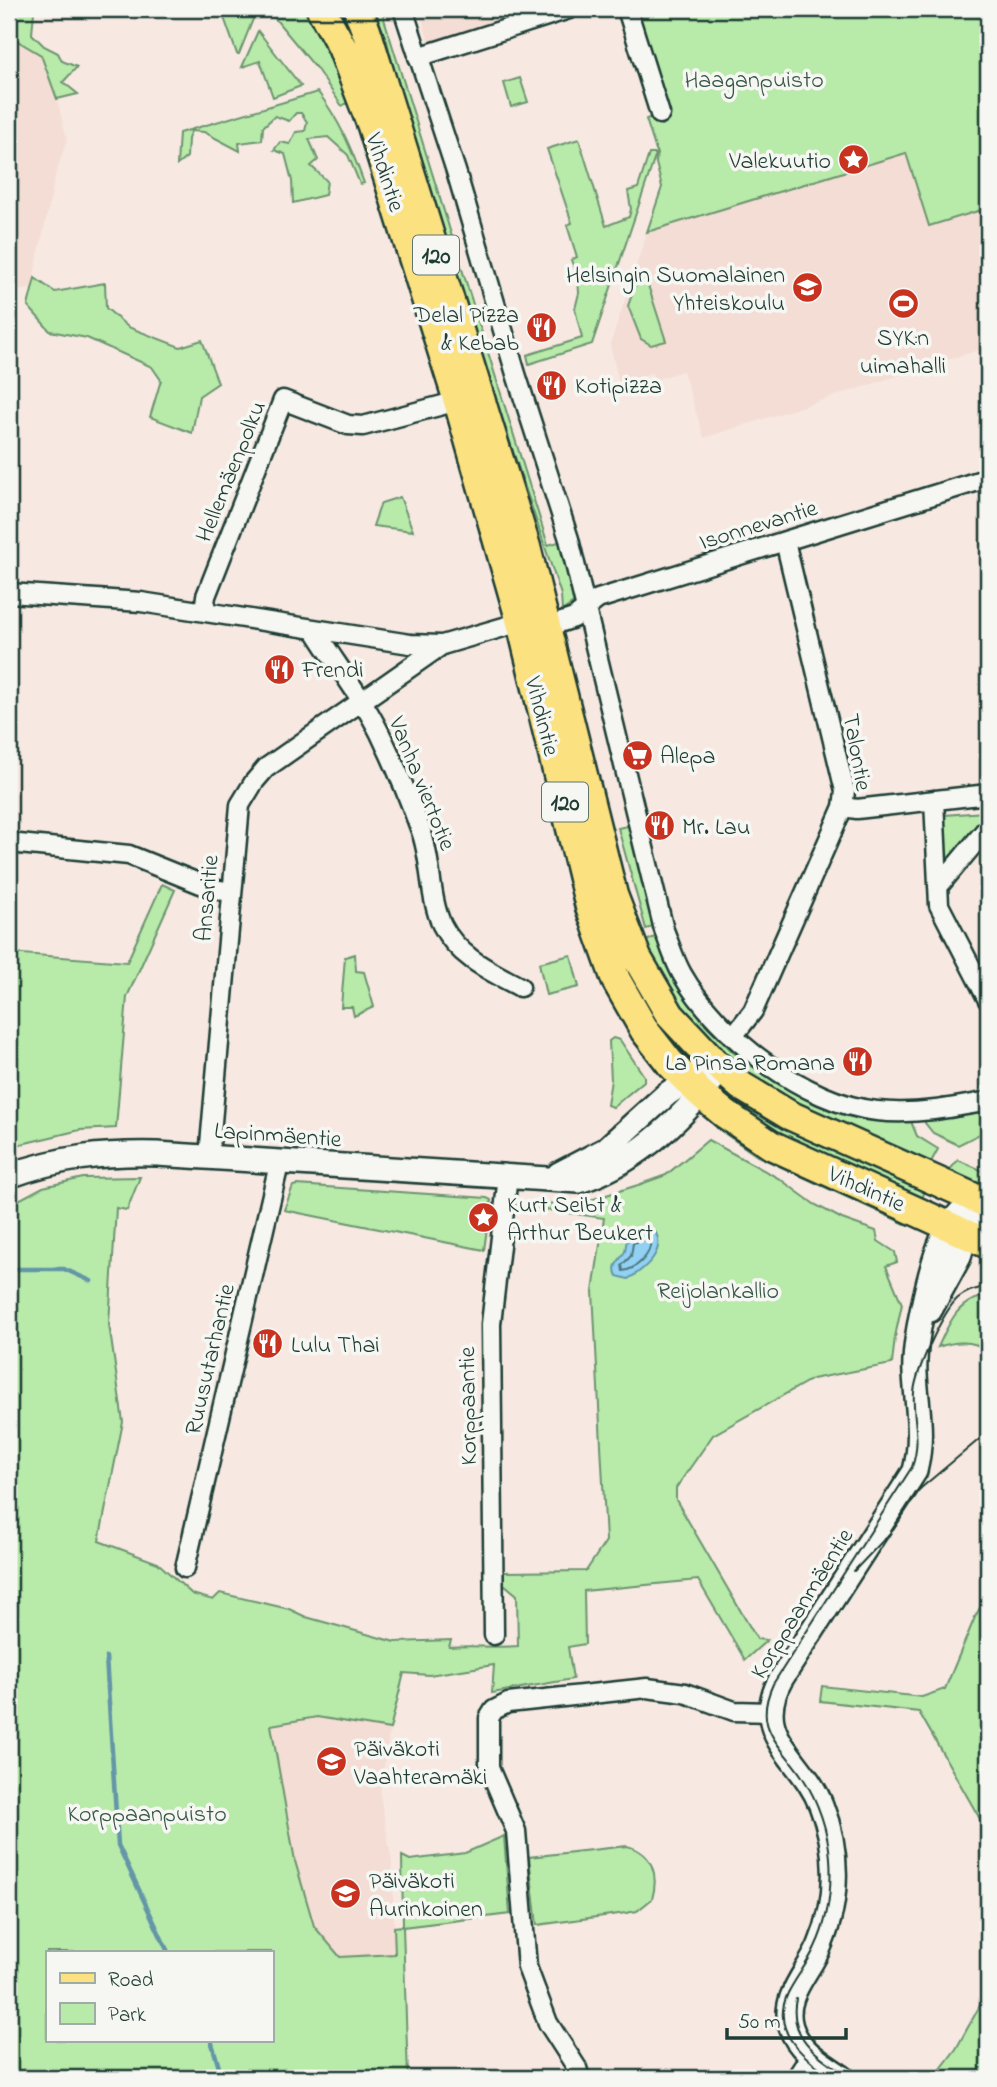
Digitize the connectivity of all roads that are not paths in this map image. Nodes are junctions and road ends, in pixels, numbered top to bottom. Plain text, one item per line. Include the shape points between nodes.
1 (321, 9) edge
2 (358, 9) edge
3 (403, 9) edge
4 (569, 9) edge
5 (627, 9) edge
6 (418, 57) junction
7 (660, 114) dead end
8 (458, 401) junction
9 (988, 478) edge
10 (785, 541) junction
11 (9, 593) edge
12 (586, 608) junction
13 (204, 611) junction
14 (534, 624) junction
15 (314, 629) junction
16 (442, 645) junction
17 (361, 702) junction
18 (988, 794) edge
19 (934, 800) junction
20 (843, 807) junction
21 (988, 828) edge
22 (9, 844) edge
23 (938, 887) junction
24 (231, 892) junction
25 (520, 988) dead end
26 (988, 999) edge
27 (734, 1035) junction
28 (718, 1066) junction
29 (694, 1088) junction
30 (988, 1101) edge
31 (209, 1156) junction
32 (280, 1160) junction
33 (9, 1176) edge
34 (508, 1176) junction
35 (981, 1201) edge
36 (968, 1235) edge
37 (185, 1568) dead end
38 (494, 1635) dead end
39 (769, 1712) junction
40 (811, 2055) junction
41 (580, 2078) edge
42 (796, 2078) edge
43 (843, 2078) edge

1 - 8 main road, Vihdintie / 120 via 342,47 372,126
2 - 14 main road, Vihdintie / 120 via 498,456
3 - 6 street
4 - 6 street
5 - 7 street
6 - 12 street via 569,539
8 - 13 street, Hellemäenpolku via 363,426 348,425 283,400
8 - 14 main road, Vihdintie / 120
9 - 10 street, Isonnevantie
10 - 12 street, Isonnevantie via 598,599
10 - 20 street, Talontie via 845,792
11 - 13 street via 141,601
12 - 14 street, Isonnevantie via 574,618
12 - 27 street via 664,930 690,986
13 - 15 street
14 - 16 street, Isonnevantie
14 - 28 main road, Vihdintie / 120 via 637,958 670,1015
14 - 29 main road, Vihdintie / 120 via 587,897 603,950 645,1031
15 - 16 street
15 - 17 street, Vanha viertotie
16 - 17 street, Ansaritie
17 - 24 street, Ansaritie via 266,768 254,782 240,805
17 - 25 street, Vanha viertotie via 384,741 422,834 442,925 459,950
18 - 19 street
19 - 20 street
19 - 23 street
20 - 27 street, Talontie via 753,1011
21 - 23 street
22 - 24 street via 129,855 213,890
23 - 26 street via 939,905
24 - 31 street, Ansaritie
27 - 30 street via 787,1078 839,1103 912,1112
28 - 29 street, Lapinmäentie
28 - 35 main road, Vihdintie / 120 via 789,1115
29 - 34 street, Lapinmäentie via 677,1118 620,1164 600,1174 579,1181
29 - 36 main road, Vihdintie / 120 via 771,1145
31 - 32 street, Lapinmäentie
31 - 33 street, Lapinmäentie via 87,1155
32 - 34 street, Lapinmäentie
32 - 37 street, Ruusutarhantie
34 - 38 street, Korppaantie via 491,1324
35 - 36 street, Korppaanmäentie
36 - 39 street, Korppaanmäentie via 920,1328 915,1373 921,1440 915,1471 781,1679
39 - 40 street, Korppaanmäentie via 778,1740 814,1788 833,1849 830,1917 789,2007 796,2040
39 - 41 street via 734,1711 685,1693 647,1688 508,1703 489,1718 489,1768 516,1831 527,1967 548,2023
40 - 42 street
40 - 43 street, Korppaanmäentie

